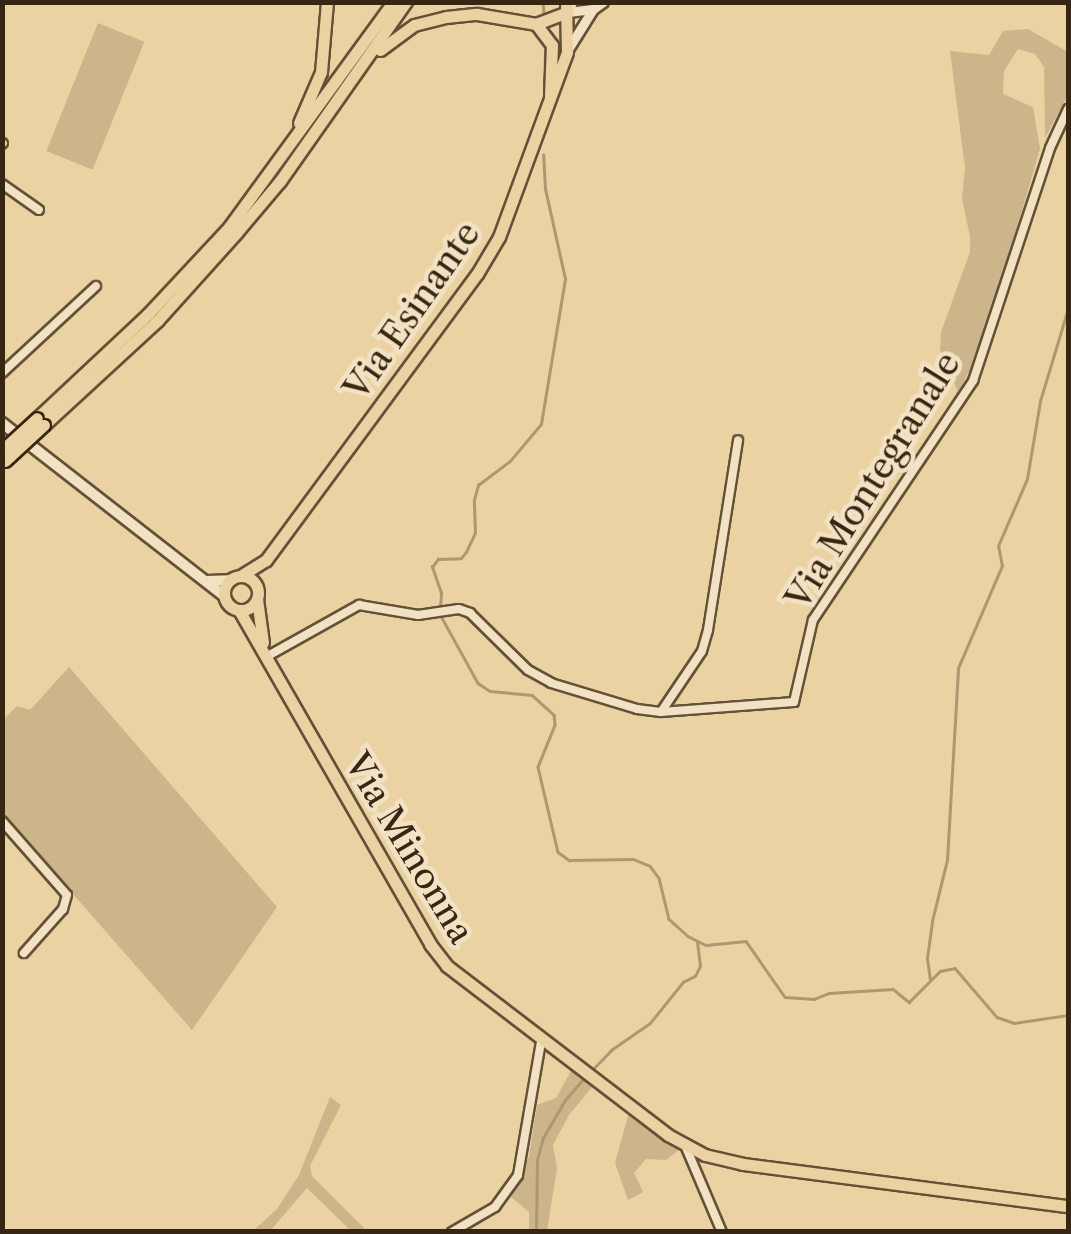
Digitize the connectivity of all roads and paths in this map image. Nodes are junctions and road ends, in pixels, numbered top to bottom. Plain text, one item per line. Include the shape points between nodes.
1 (327, 2) edge
2 (393, 2) edge
3 (406, 2) edge
4 (603, 2) edge
5 (569, 6) edge
6 (593, 10) junction
7 (536, 24) junction
8 (567, 52) junction
9 (359, 71) junction
10 (550, 98) junction
11 (1068, 109) edge
12 (2, 184) edge
13 (40, 210) dead end
14 (229, 227) junction
15 (96, 286) dead end
16 (2, 373) edge
17 (40, 422) junction
18 (2, 423) edge
19 (738, 440) dead end
20 (3, 458) edge
21 (266, 560) junction
22 (236, 578) junction
23 (206, 581) junction
24 (258, 595) junction
25 (224, 596) junction
26 (239, 610) junction
27 (261, 633) junction
28 (285, 646) junction
29 (266, 658) junction
30 (661, 712) junction
31 (2, 822) edge
32 (24, 953) dead end
33 (541, 1042) junction
34 (685, 1145) junction
35 (1068, 1206) edge
36 (452, 1232) edge
37 (722, 1232) edge

1 - 14 main road via 321,72 310,104
2 - 14 main road
3 - 9 main road
4 - 6 street
5 - 6 street
5 - 7 main road
5 - 8 main road, Via Esinante
6 - 8 street
7 - 9 main road via 477,14 414,25
7 - 10 main road via 552,46
8 - 10 main road, Via Esinante
9 - 17 main road via 280,181 198,278
10 - 21 main road, Via Esinante via 515,201 477,274
11 - 30 street, Via Montegranale via 972,381 813,620 798,696 784,705
12 - 13 street
14 - 17 main road
15 - 16 street
17 - 20 main road, bridge
18 - 23 main road
19 - 30 street via 708,630 702,651
21 - 22 main road, Via Esinante
21 - 24 main road, Via Esinante
22 - 23 main road
22 - 24 main road via 254,582
22 - 25 main road
23 - 25 main road
24 - 26 main road via 250,608
24 - 27 main road, Via Minonna
25 - 26 main road
26 - 29 main road, Via Minonna
27 - 28 street
27 - 29 main road, Via Minonna
28 - 29 street, Via Montegranale
28 - 30 street, Via Montegranale via 359,605 418,615 470,613 528,670 552,683
29 - 33 main road, Via Minonna via 430,944 447,966
31 - 32 street via 67,895 64,909
33 - 34 main road, Via Minonna
33 - 36 street via 518,1175 495,1207
34 - 35 main road, Via Minonna via 743,1164
34 - 37 street

